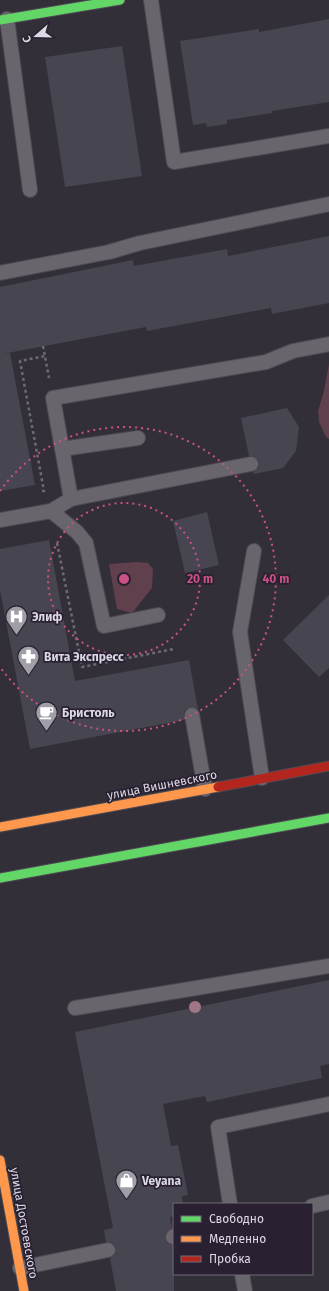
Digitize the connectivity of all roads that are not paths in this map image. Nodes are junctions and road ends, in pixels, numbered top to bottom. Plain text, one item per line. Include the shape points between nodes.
1 (120, 0) edge
2 (151, 0) edge
3 (3, 19) edge
4 (329, 136) edge
5 (30, 190) dead end
6 (329, 204) edge
7 (0, 273) edge
8 (329, 344) edge
9 (138, 438) dead end
10 (62, 450) junction
11 (251, 464) dead end
12 (72, 499) junction
13 (51, 511) junction
14 (0, 520) edge
15 (254, 551) dead end
16 (158, 615) dead end
17 (192, 715) dead end
18 (329, 766) edge
19 (262, 778) junction
20 (205, 789) junction
21 (329, 818) edge
22 (0, 827) edge
23 (0, 878) edge
24 (329, 966) edge
25 (75, 1008) dead end
26 (329, 1104) edge
27 (0, 1162) edge
28 (329, 1202) edge
29 (230, 1203) edge
30 (4, 1206) edge
31 (313, 1206) edge
32 (108, 1250) dead end
33 (20, 1268) junction
34 (242, 1275) edge
35 (24, 1291) edge
36 (245, 1291) edge

1 - 3 main road
2 - 4 lane via 174,162
3 - 5 lane
6 - 7 lane
8 - 10 lane via 292,351 266,362 53,398
9 - 10 lane
10 - 12 lane
11 - 12 lane
12 - 13 lane
13 - 14 lane
13 - 16 lane via 78,532 86,543 104,626
15 - 19 lane via 240,632
17 - 20 lane
18 - 19 main road, улица Вишневского
19 - 20 main road, улица Вишневского
20 - 22 main road, улица Вишневского
21 - 23 main road
24 - 25 lane
26 - 29 lane via 218,1127
27 - 30 main road, улица Достоевского
28 - 31 lane
30 - 33 main road, улица Достоевского
32 - 33 lane
33 - 35 main road, улица Достоевского
34 - 36 lane

